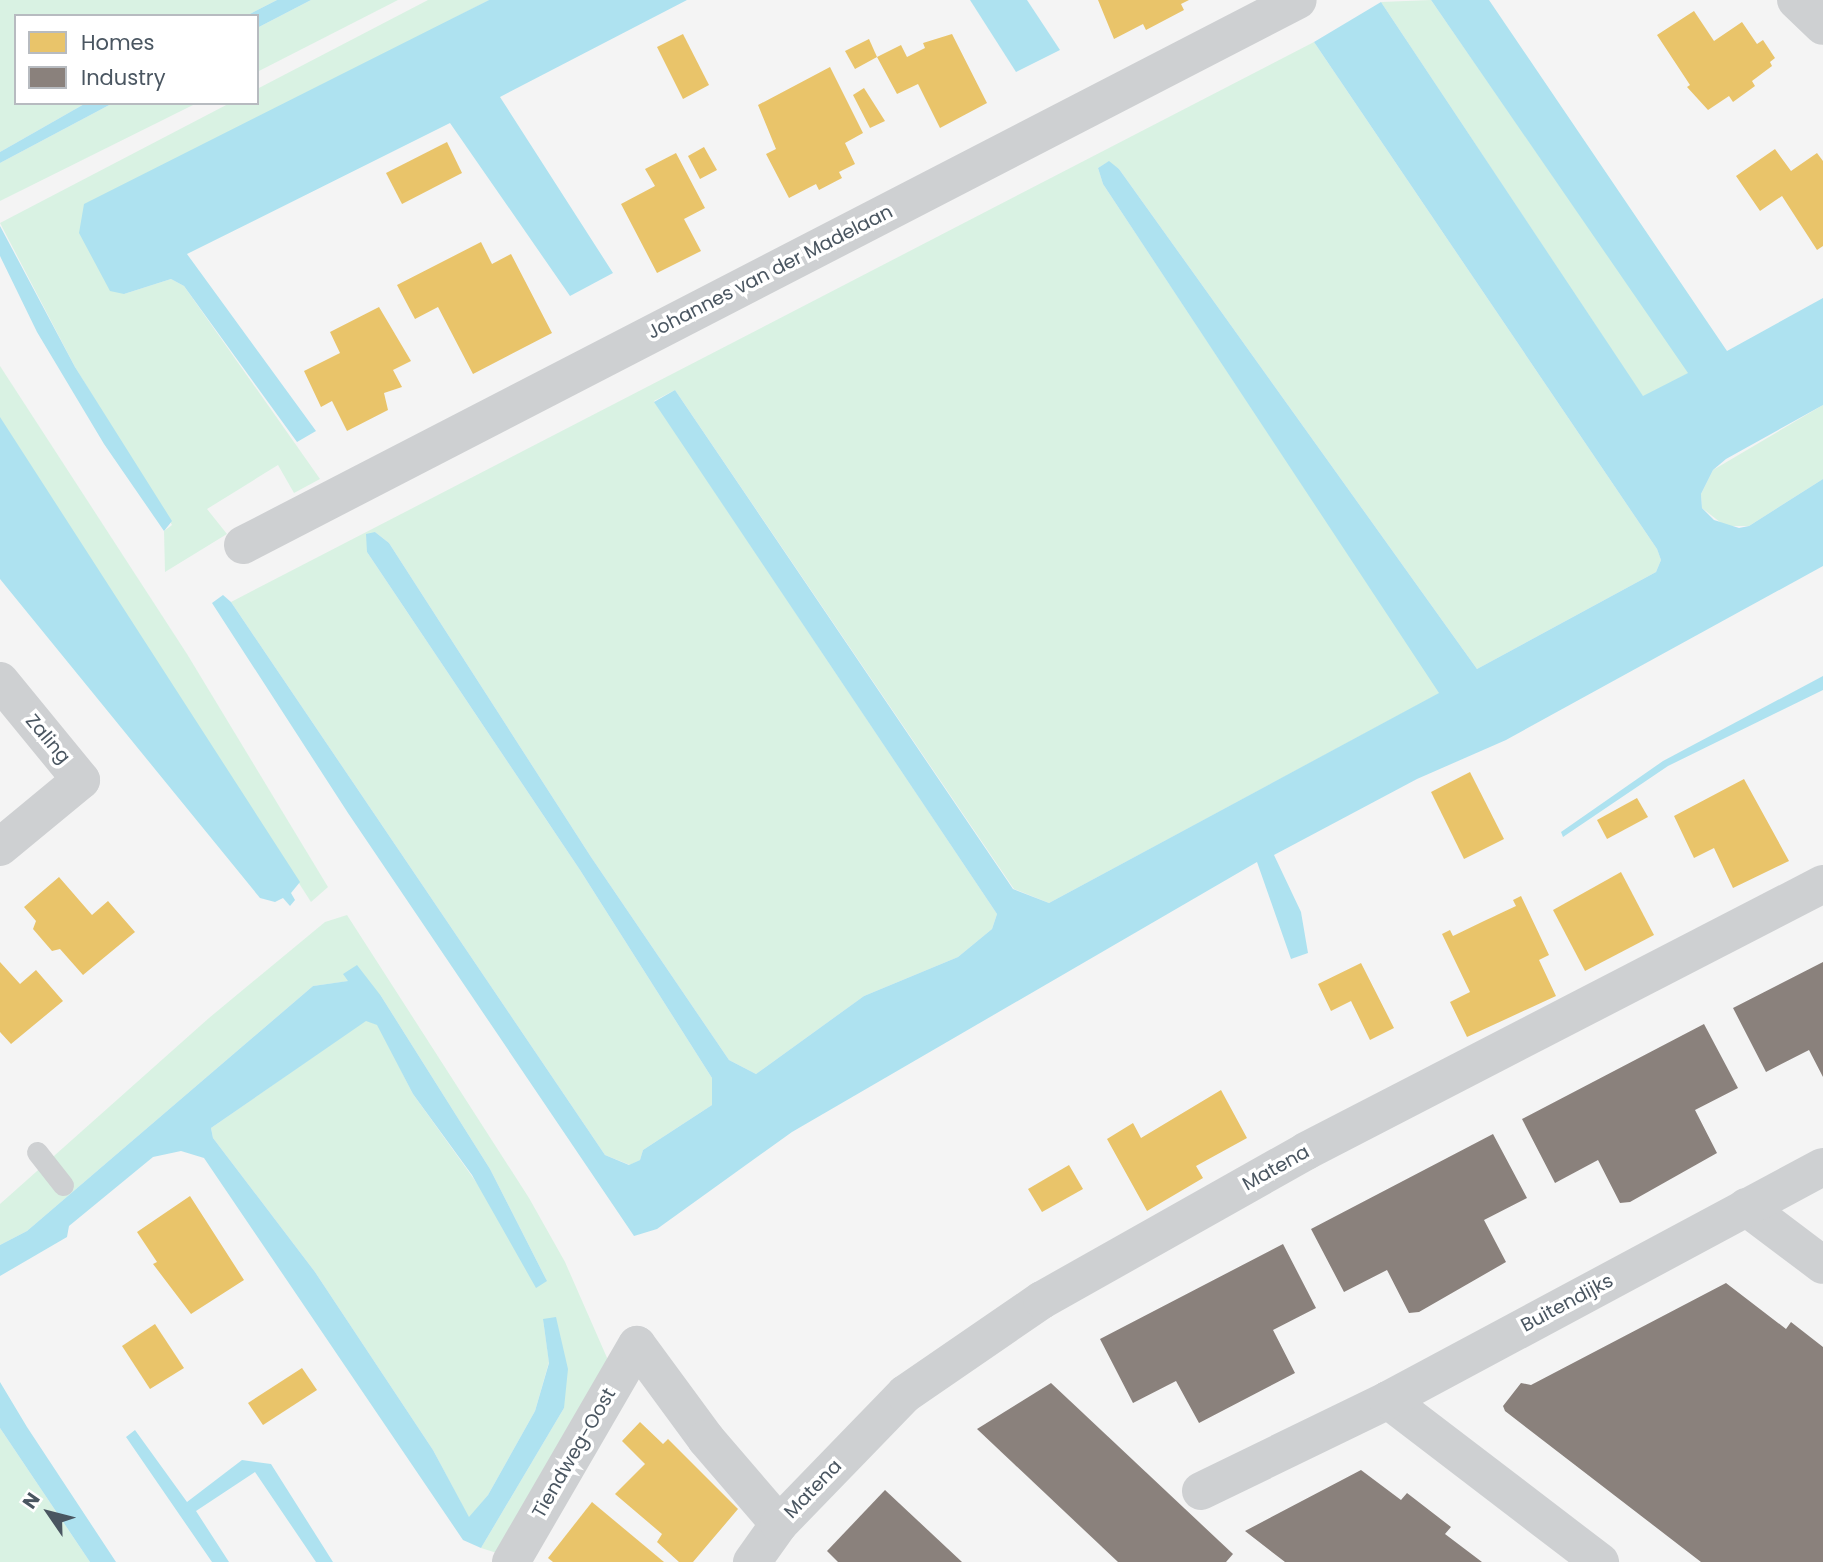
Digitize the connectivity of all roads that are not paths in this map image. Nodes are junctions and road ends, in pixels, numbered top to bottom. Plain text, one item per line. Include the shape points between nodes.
1 (1298, 0) edge
2 (1796, 0) edge
3 (1823, 26) edge
4 (243, 545) dead end
5 (0, 681) edge
6 (0, 847) edge
7 (1823, 884) edge
8 (37, 1152) dead end
9 (1823, 1167) edge
10 (63, 1185) dead end
11 (1746, 1207) junction
12 (1823, 1265) edge
13 (1388, 1400) junction
14 (1201, 1491) dead end
15 (779, 1524) junction
16 (511, 1562) edge
17 (752, 1562) edge
18 (1600, 1562) edge

1 - 4 street, Johannes van der Madelaan
2 - 3 street
5 - 6 street, Zaling via 82,780
7 - 15 street, Matena via 1306,1151 1042,1300 905,1394
8 - 10 lane
9 - 11 street, Buitendijks
11 - 12 street
11 - 13 street, Buitendijks
13 - 14 street, Buitendijks
13 - 18 street
15 - 16 street, Tiendweg-Oost via 706,1439 637,1345
15 - 17 street, Matena

